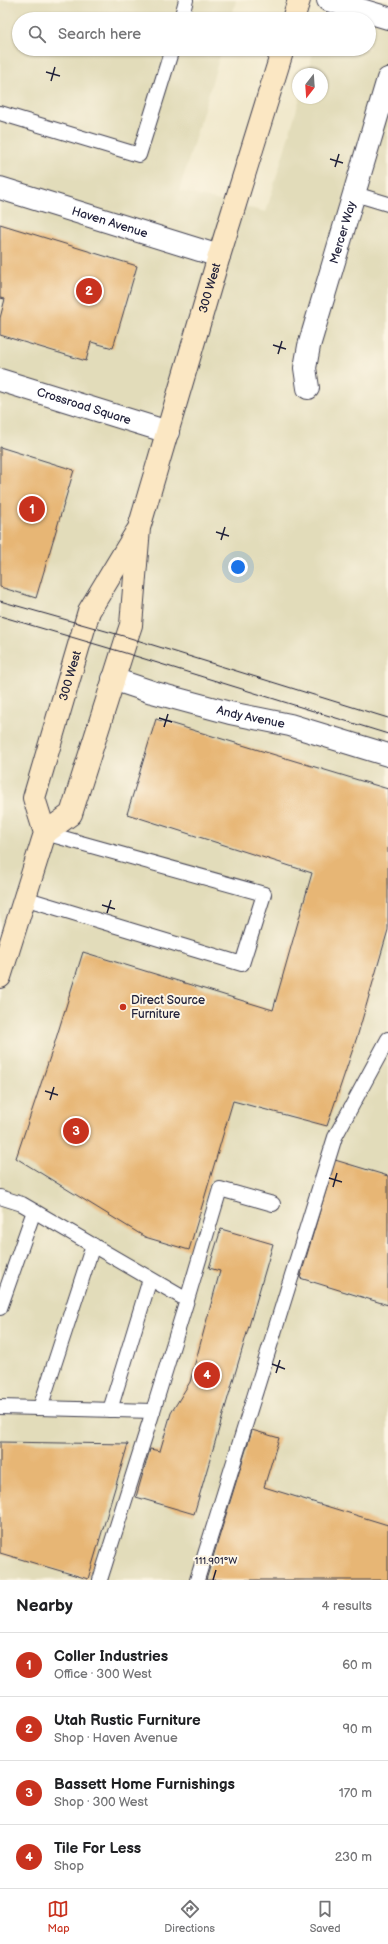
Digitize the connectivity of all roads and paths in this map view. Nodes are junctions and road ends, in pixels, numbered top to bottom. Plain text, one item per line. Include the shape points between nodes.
1 (186, 0) edge
2 (299, 0) edge
3 (328, 0) edge
4 (183, 12) edge
5 (295, 12) edge
6 (368, 12) edge
7 (376, 14) edge
8 (388, 18) edge
9 (170, 56) edge
10 (281, 56) edge
11 (388, 79) edge
12 (0, 113) edge
13 (0, 188) edge
14 (355, 194) junction
15 (388, 204) edge
16 (219, 256) junction
17 (0, 380) edge
18 (308, 388) dead end
19 (168, 432) junction
20 (139, 528) junction
21 (113, 679) junction
22 (388, 755) edge
23 (45, 833) junction
24 (24, 898) junction
25 (6, 939) edge
26 (0, 977) edge
27 (388, 1039) edge
28 (0, 1197) edge
29 (273, 1204) dead end
30 (34, 1211) junction
31 (93, 1245) junction
32 (150, 1279) junction
33 (187, 1300) junction
34 (0, 1308) edge
35 (0, 1407) edge
36 (40, 1408) junction
37 (110, 1410) junction
38 (153, 1411) junction
39 (100, 1580) edge
40 (197, 1580) edge

1 - 4 lane
2 - 5 main road
3 - 6 street
7 - 8 street
9 - 12 lane via 139,156
10 - 16 main road, 300 West
11 - 14 street, Mercer Way
13 - 16 street, Haven Avenue
14 - 15 lane
14 - 18 street, Mercer Way via 309,346 305,368
16 - 19 main road, 300 West
17 - 19 street, Crossroad Square
19 - 20 main road, 300 West
20 - 21 main road, 300 West via 131,625
20 - 23 main road, 300 West via 89,611 34,798
21 - 22 street, Andy Avenue via 230,713 290,725
21 - 23 main road, 300 West via 71,814
23 - 24 main road
23 - 24 lane via 264,894 242,964
24 - 25 main road
25 - 26 main road
27 - 40 lane via 335,1137
28 - 30 lane
29 - 33 lane via 220,1189
30 - 31 lane
30 - 34 lane
31 - 32 lane
31 - 36 lane
32 - 33 lane
32 - 37 lane
33 - 38 lane
35 - 36 lane
36 - 37 lane
37 - 38 lane
38 - 39 lane

